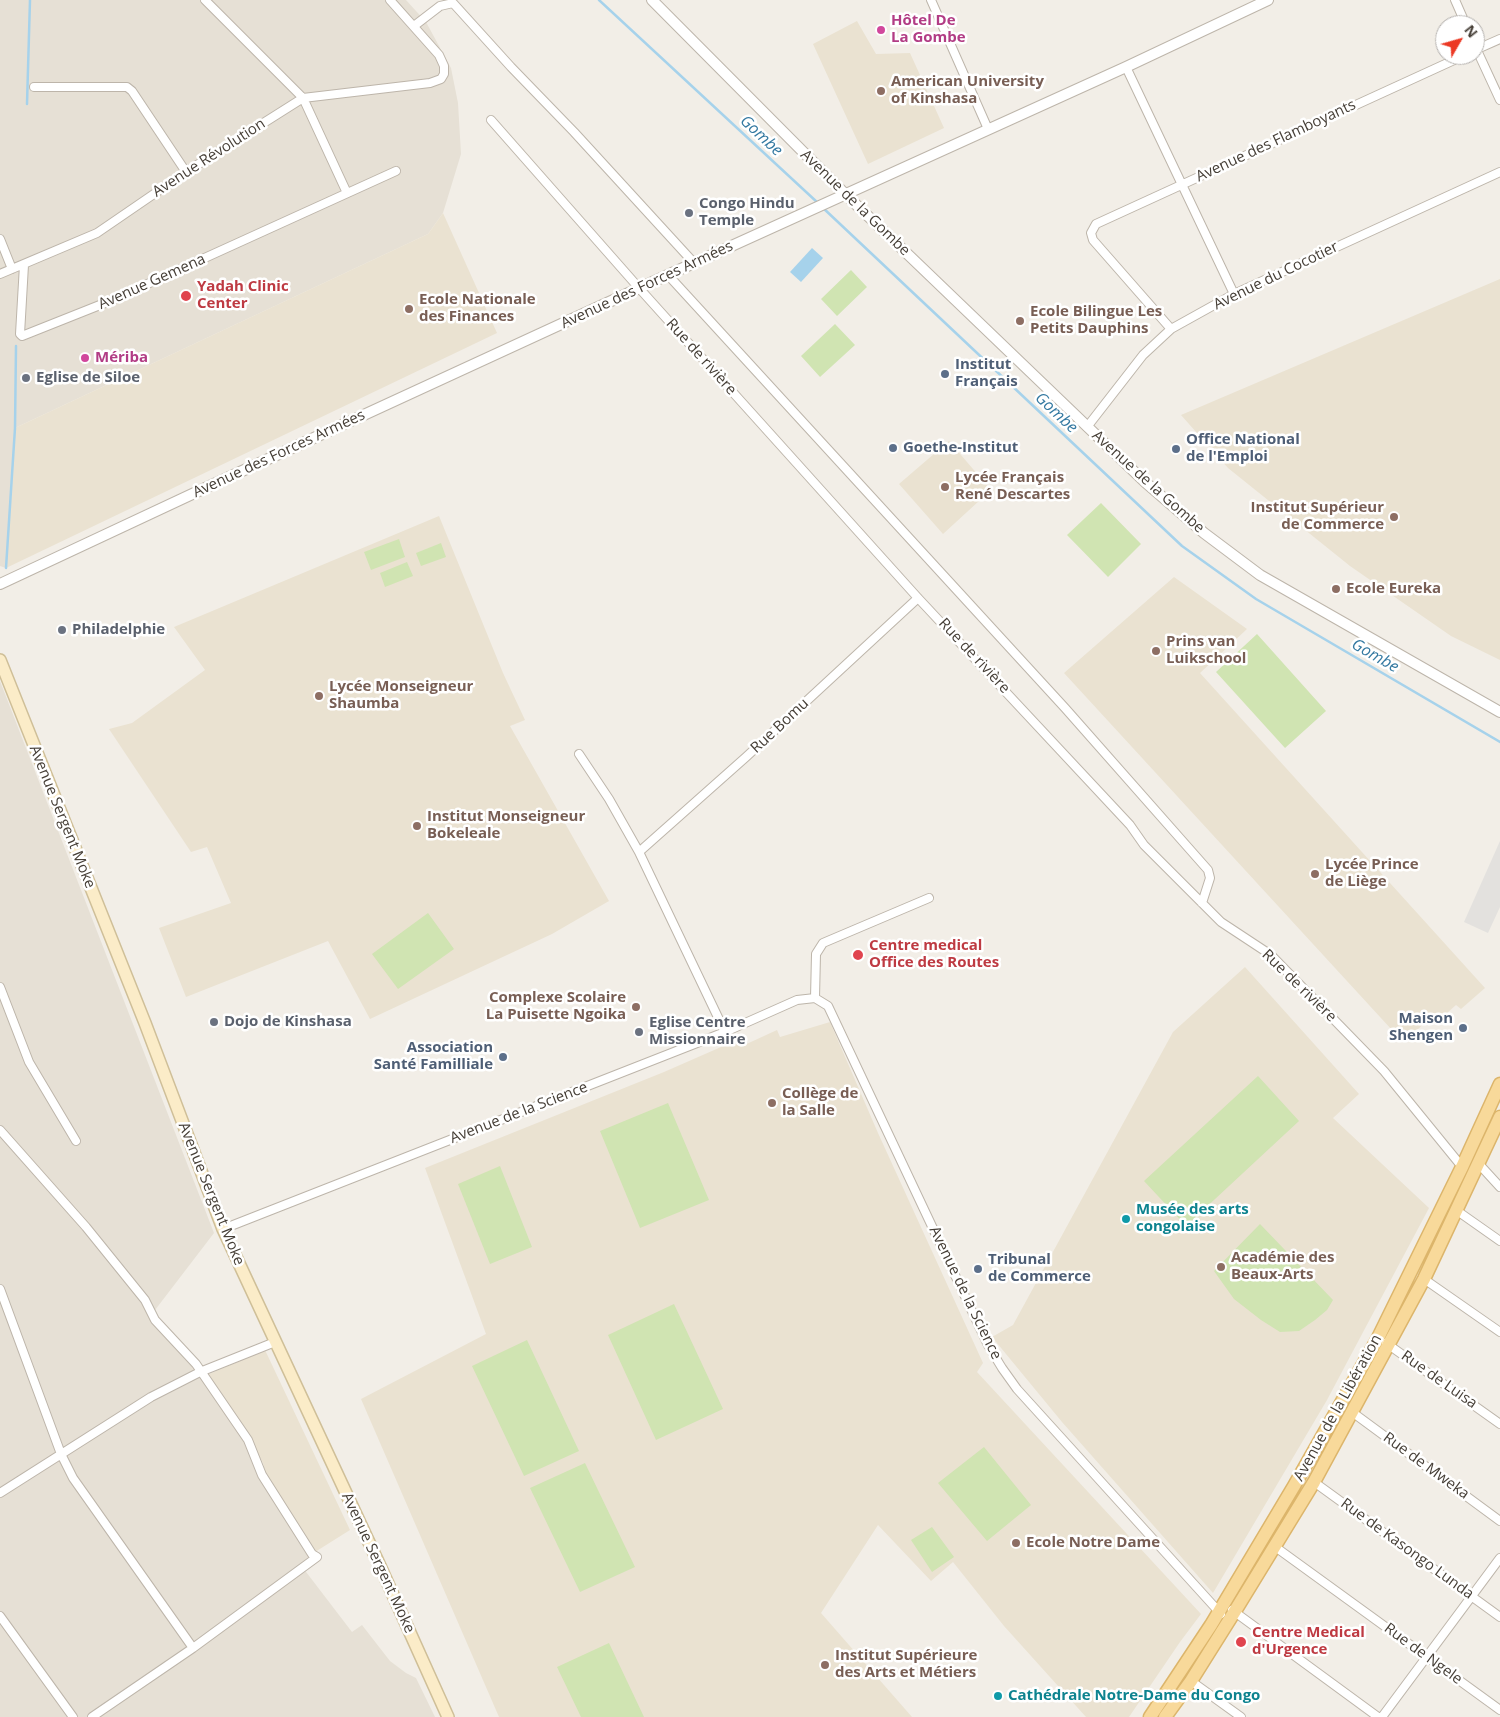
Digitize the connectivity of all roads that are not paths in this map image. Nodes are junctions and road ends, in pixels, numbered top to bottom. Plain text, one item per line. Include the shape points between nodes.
1 (205, 0) edge
2 (390, 0) edge
3 (652, 0) edge
4 (931, 0) edge
5 (1268, 0) edge
6 (1455, 0) edge
7 (1462, 15) edge
8 (414, 26) junction
9 (1500, 39) edge
10 (1485, 45) edge
11 (1443, 65) edge
12 (1483, 65) edge
13 (1126, 67) junction
14 (34, 87) dead end
15 (303, 98) junction
16 (1500, 100) edge
17 (491, 120) dead end
18 (988, 129) junction
19 (396, 171) dead end
20 (186, 172) junction
21 (1500, 172) edge
22 (1181, 184) junction
23 (347, 194) junction
24 (845, 194) junction
25 (0, 239) edge
26 (694, 263) junction
27 (24, 264) junction
28 (12, 269) junction
29 (0, 274) edge
30 (668, 275) junction
31 (639, 288) junction
32 (1234, 294) junction
33 (1171, 329) junction
34 (1087, 427) junction
35 (0, 584) edge
36 (918, 598) junction
37 (0, 660) edge
38 (1500, 712) edge
39 (579, 754) dead end
40 (639, 852) junction
41 (929, 898) dead end
42 (1202, 903) junction
43 (0, 987) edge
44 (814, 998) junction
45 (725, 1032) junction
46 (1500, 1084) edge
47 (1500, 1117) edge
48 (1482, 1123) junction
49 (0, 1130) edge
50 (1496, 1137) edge
51 (76, 1141) dead end
52 (1478, 1163) junction
53 (1467, 1172) junction
54 (1500, 1187) edge
55 (1456, 1210) junction
56 (223, 1229) junction
57 (1500, 1242) edge
58 (1424, 1279) junction
59 (0, 1289) edge
60 (1500, 1332) edge
61 (275, 1342) junction
62 (1383, 1342) junction
63 (200, 1372) junction
64 (1352, 1412) junction
65 (1500, 1424) edge
66 (60, 1454) junction
67 (1314, 1482) junction
68 (0, 1493) edge
69 (1500, 1521) edge
70 (1274, 1546) junction
71 (1500, 1558) edge
72 (1471, 1596) junction
73 (1226, 1612) junction
74 (0, 1616) edge
75 (1500, 1617) edge
76 (193, 1648) junction
77 (1426, 1657) junction
78 (1190, 1681) junction
79 (1500, 1710) edge
80 (72, 1717) edge
81 (92, 1717) edge
82 (448, 1717) edge
83 (1150, 1717) edge
84 (1165, 1717) edge
85 (1241, 1717) edge
86 (1378, 1717) edge
87 (1382, 1717) edge

1 - 15 street
2 - 8 street
3 - 24 street, Avenue de la Gombe
4 - 18 street
5 - 13 street, Avenue des Forces Armées
6 - 7 street
8 - 15 street, Avenue Révolution via 439,55 444,66 441,79
8 - 26 street via 440,6 453,4
9 - 10 street
11 - 22 street, Avenue des Flamboyants
12 - 16 street
13 - 18 street, Avenue des Forces Armées
13 - 22 street
14 - 20 street via 127,87
15 - 20 street, Avenue Révolution
15 - 23 street
17 - 31 street, Rue de rivière
18 - 24 street, Avenue des Forces Armées
19 - 23 street, Avenue Gemena
20 - 27 street, Avenue Révolution via 97,233
21 - 32 street, Avenue du Cocotier
22 - 32 street
22 - 33 street, Avenue des Flamboyants via 1103,220 1091,233 1093,240
23 - 27 street, Avenue Gemena via 110,302 22,336
24 - 26 street, Avenue des Forces Armées
24 - 34 street, Avenue de la Gombe
25 - 28 street
26 - 30 street, Avenue des Forces Armées
27 - 28 street, Avenue Révolution
28 - 29 street, Avenue Révolution
30 - 31 street, Avenue des Forces Armées
30 - 42 street via 1058,701 1208,870 1210,878
31 - 35 street, Avenue des Forces Armées
31 - 36 street, Rue de rivière
32 - 33 street, Avenue du Cocotier
33 - 34 street, Avenue du Cocotier via 1144,355
34 - 38 street, Avenue de la Gombe via 1204,533 1260,575
36 - 40 street, Rue Bomu
36 - 42 street, Rue de rivière via 1130,825 1144,845
37 - 56 main road, Avenue Sergent Moke via 145,1023
39 - 40 street
40 - 45 street
41 - 44 street via 823,943 816,954
42 - 53 street, Rue de rivière via 1220,922 1278,962 1384,1071
43 - 51 street via 29,1062
44 - 45 street, Avenue de la Science via 798,1000
44 - 73 street, Avenue de la Science via 828,1006 988,1345 1002,1368 1017,1389
45 - 56 street, Avenue de la Science
46 - 48 main road, Avenue de la Libération
47 - 50 main road, Avenue de la Libération
48 - 50 street
48 - 53 main road, Avenue de la Libération
49 - 63 street via 86,1227 145,1300 155,1320
50 - 52 main road, Avenue de la Libération
52 - 53 main road, Avenue de la Libération
52 - 54 street
53 - 55 main road, Avenue de la Libération
53 - 62 main road, Avenue de la Libération
55 - 57 street
55 - 58 main road, Avenue de la Libération
56 - 61 main road, Avenue Sergent Moke
58 - 60 street
58 - 62 main road, Avenue de la Libération
59 - 66 street
61 - 63 street
61 - 82 main road, Avenue Sergent Moke
62 - 64 main road, Avenue de la Libération
62 - 65 street, Rue de Luisa
62 - 73 main road, Avenue de la Libération via 1294,1486
63 - 66 street
63 - 76 street via 248,1440 262,1475 317,1557
64 - 67 main road, Avenue de la Libération
64 - 69 street, Rue de Mweka
66 - 68 street
66 - 76 street via 80,1490
67 - 70 main road, Avenue de la Libération
67 - 72 street, Rue de Kasongo Lunda
70 - 73 main road, Avenue de la Libération
70 - 77 street, Rue de Ngele
71 - 72 street
72 - 75 street, Rue de Kasongo Lunda
72 - 77 street
73 - 78 main road, Avenue de la Libération
73 - 83 main road, Avenue de la Libération
73 - 86 street, Avenue de la Science
74 - 80 street
76 - 81 street
77 - 79 street, Rue de Ngele
77 - 87 street
78 - 84 main road, Avenue de la Libération
78 - 85 street

